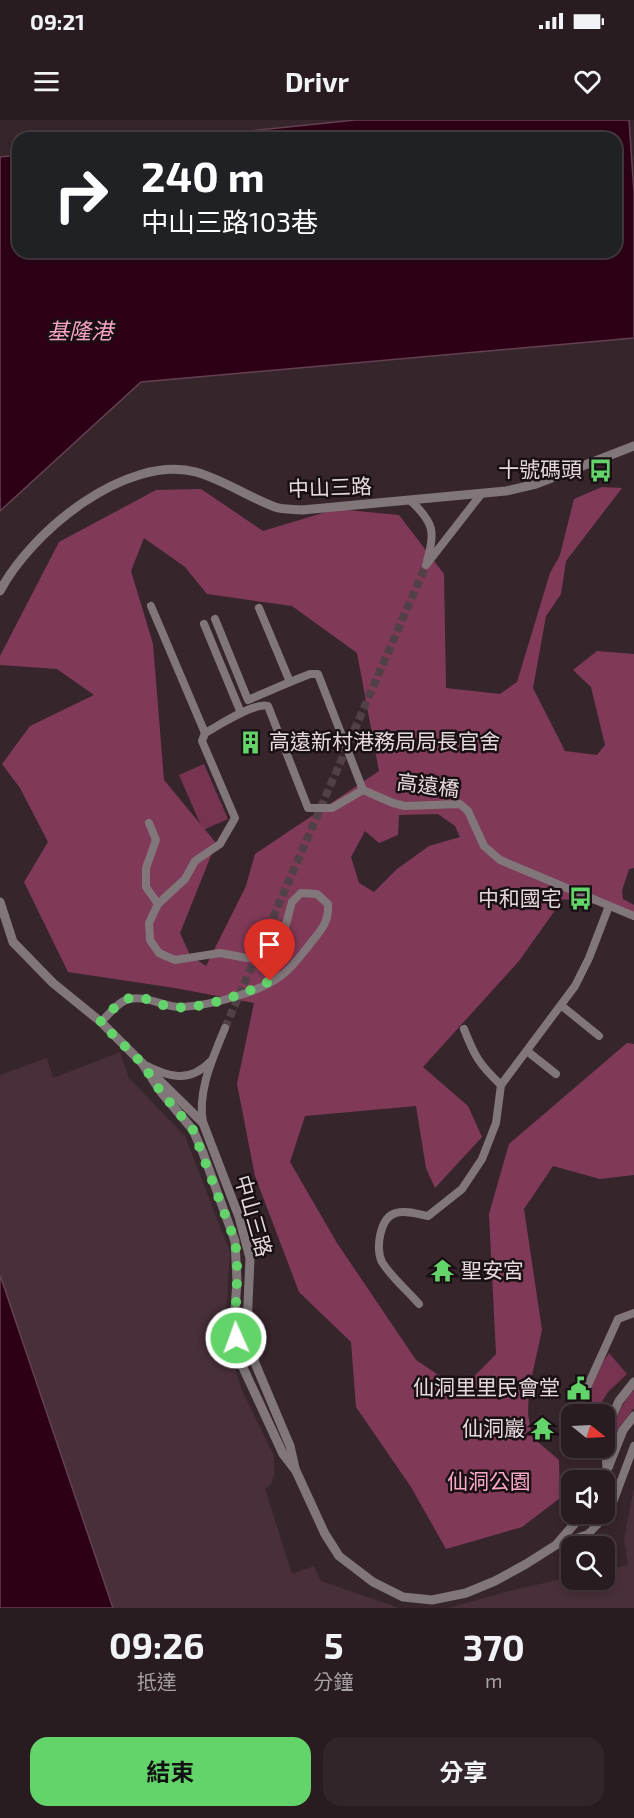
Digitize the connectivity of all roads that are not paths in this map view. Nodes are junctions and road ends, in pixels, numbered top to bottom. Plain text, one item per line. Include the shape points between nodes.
1 (634, 446) edge
2 (482, 493) junction
3 (411, 501) junction
4 (0, 591) edge
5 (152, 606) dead end
6 (259, 608) dead end
7 (215, 618) dead end
8 (204, 624) dead end
9 (290, 682) junction
10 (242, 713) junction
11 (205, 733) junction
12 (363, 790) junction
13 (149, 823) dead end
14 (0, 902) edge
15 (158, 904) junction
16 (609, 906) junction
17 (634, 916) edge
18 (562, 1006) junction
19 (100, 1022) junction
20 (225, 1028) tunnel mouth
21 (464, 1029) dead end
22 (599, 1036) dead end
23 (526, 1051) junction
24 (213, 1060) junction
25 (142, 1063) junction
26 (556, 1074) dead end
27 (501, 1085) junction
28 (202, 1124) junction
29 (419, 1304) dead end
30 (634, 1313) edge
31 (634, 1382) edge
32 (579, 1404) edge
33 (615, 1410) edge
34 (634, 1416) edge
35 (634, 1446) edge
36 (606, 1458) edge
37 (607, 1470) joint
38 (296, 1471) junction
39 (574, 1524) edge
40 (556, 1545) junction

1 - 2 street, 中山三路 via 536,484
2 - 3 street, 中山三路
2 - 3 street via 426,565 433,537 428,517
3 - 4 street, 中山三路 via 302,510 277,508 195,472 171,469 147,473 108,486 68,514 32,546
5 - 11 street
6 - 9 street
7 - 9 street via 248,700
8 - 10 street
9 - 12 street via 318,674
10 - 11 street
10 - 12 street via 263,704 268,706 308,808 332,808
11 - 15 street via 202,741 235,818 220,844 195,861 185,879
12 - 16 street, 高遠橋 via 405,806 460,804 468,811 484,846 500,860
13 - 15 street via 156,840 146,868 146,887
14 - 19 street, 中山三路 via 13,942 53,983
15 - 19 street via 149,923 150,940 159,953 175,960 220,953 247,958 269,953 283,935 292,902 301,894 317,894 328,904 328,917 283,975 258,988 206,1004 185,1006 170,1007 136,998 125,1000
16 - 17 street
16 - 18 street via 589,958
18 - 22 street
18 - 23 street
19 - 25 street, 中山三路
20 - 24 street
21 - 27 street via 474,1056
23 - 26 street
23 - 27 street
24 - 25 street via 183,1077
24 - 28 street via 201,1103
25 - 28 street, 中山三路
25 - 38 street, 中山三路 via 193,1130 203,1153 235,1241 236,1338 240,1361 283,1454
27 - 29 street via 496,1123 482,1159 462,1189 428,1216 404,1212 387,1218 380,1238 382,1262
28 - 38 street, 中山三路 via 239,1217 250,1258 247,1327 255,1363 290,1446
30 - 32 street via 618,1319
31 - 33 street
34 - 37 street
35 - 40 street via 609,1514 588,1534
36 - 37 street
38 - 40 street, 中山三路 via 339,1556 373,1582 403,1597 432,1600 466,1593 495,1581
39 - 40 street, 中山三路

